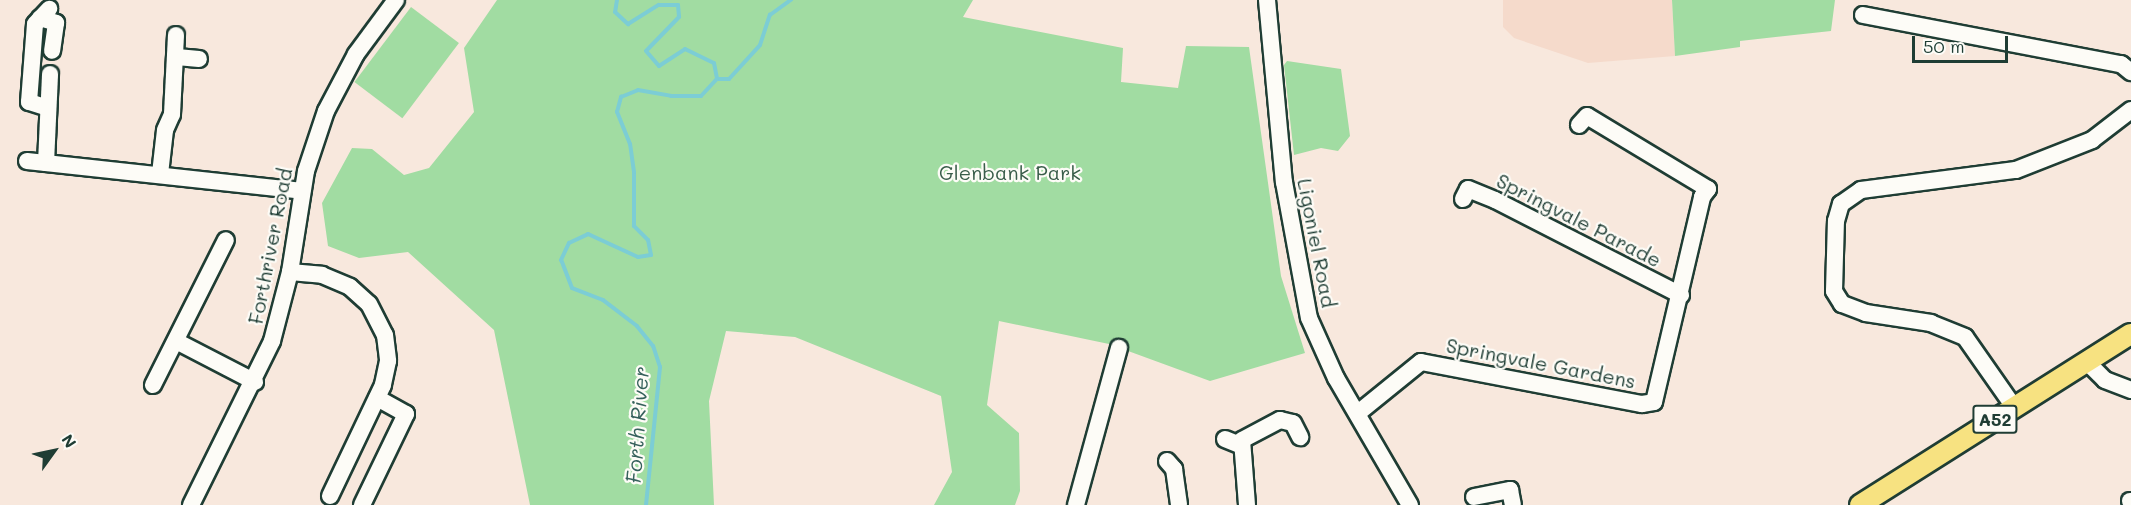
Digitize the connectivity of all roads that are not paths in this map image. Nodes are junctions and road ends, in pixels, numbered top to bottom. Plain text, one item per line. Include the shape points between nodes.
1 (396, 0) edge
2 (1267, 0) edge
3 (1863, 15) dead end
4 (176, 35) dead end
5 (52, 51) dead end
6 (177, 57) junction
7 (199, 59) dead end
8 (2131, 72) edge
9 (50, 74) dead end
10 (48, 108) junction
11 (2131, 110) edge
12 (1579, 126) dead end
13 (27, 161) dead end
14 (46, 163) junction
15 (160, 174) junction
16 (302, 191) junction
17 (1463, 199) dead end
18 (226, 240) dead end
19 (290, 272) junction
20 (1681, 295) junction
21 (2131, 334) edge
22 (176, 341) junction
23 (1119, 348) dead end
24 (2087, 362) junction
25 (255, 382) junction
26 (153, 385) dead end
27 (2131, 390) edge
28 (377, 398) junction
29 (2014, 407) junction
30 (1358, 413) junction
31 (1300, 437) dead end
32 (1167, 460) dead end
33 (330, 496) dead end
34 (1474, 497) dead end
35 (191, 505) edge
36 (362, 505) edge
37 (1076, 505) edge
38 (1179, 505) edge
39 (1247, 505) edge
40 (1410, 505) edge
41 (1513, 505) edge
42 (1860, 505) edge

1 - 16 street, Forthriver Road via 356,54 333,97 311,150
2 - 30 street, Ligoniel Road via 1280,151 1299,282 1322,350
3 - 8 street via 2121,64
4 - 6 street
5 - 10 street via 56,23 45,13 36,24 29,102
6 - 7 street
6 - 15 street
9 - 10 street
10 - 14 street
11 - 29 street via 2092,140 2016,170 1861,190 1840,204 1834,291 1842,304 1866,313 1931,323 1965,337
12 - 20 street via 1587,116 1708,189 1701,204
13 - 14 street
14 - 15 street
15 - 16 street
16 - 19 street, Forthriver Road
17 - 20 street, Springvale Parade via 1468,189 1495,200
18 - 22 street
19 - 25 street, Forthriver Road via 272,340
19 - 28 street via 333,278 361,296 375,313 385,334 388,361
20 - 30 street, Springvale Gardens via 1659,396 1654,402 1642,404 1421,362
21 - 24 main road, A52
22 - 25 street
22 - 26 street
23 - 37 street
24 - 27 street via 2105,380
24 - 29 main road, A52
25 - 35 street, Forthriver Road
28 - 33 street
28 - 36 street via 406,414
29 - 42 main road, A52
30 - 40 street, Ligoniel Road
31 - 39 street via 1293,423 1280,420 1232,442
32 - 38 street via 1174,468
34 - 41 street via 1510,490

